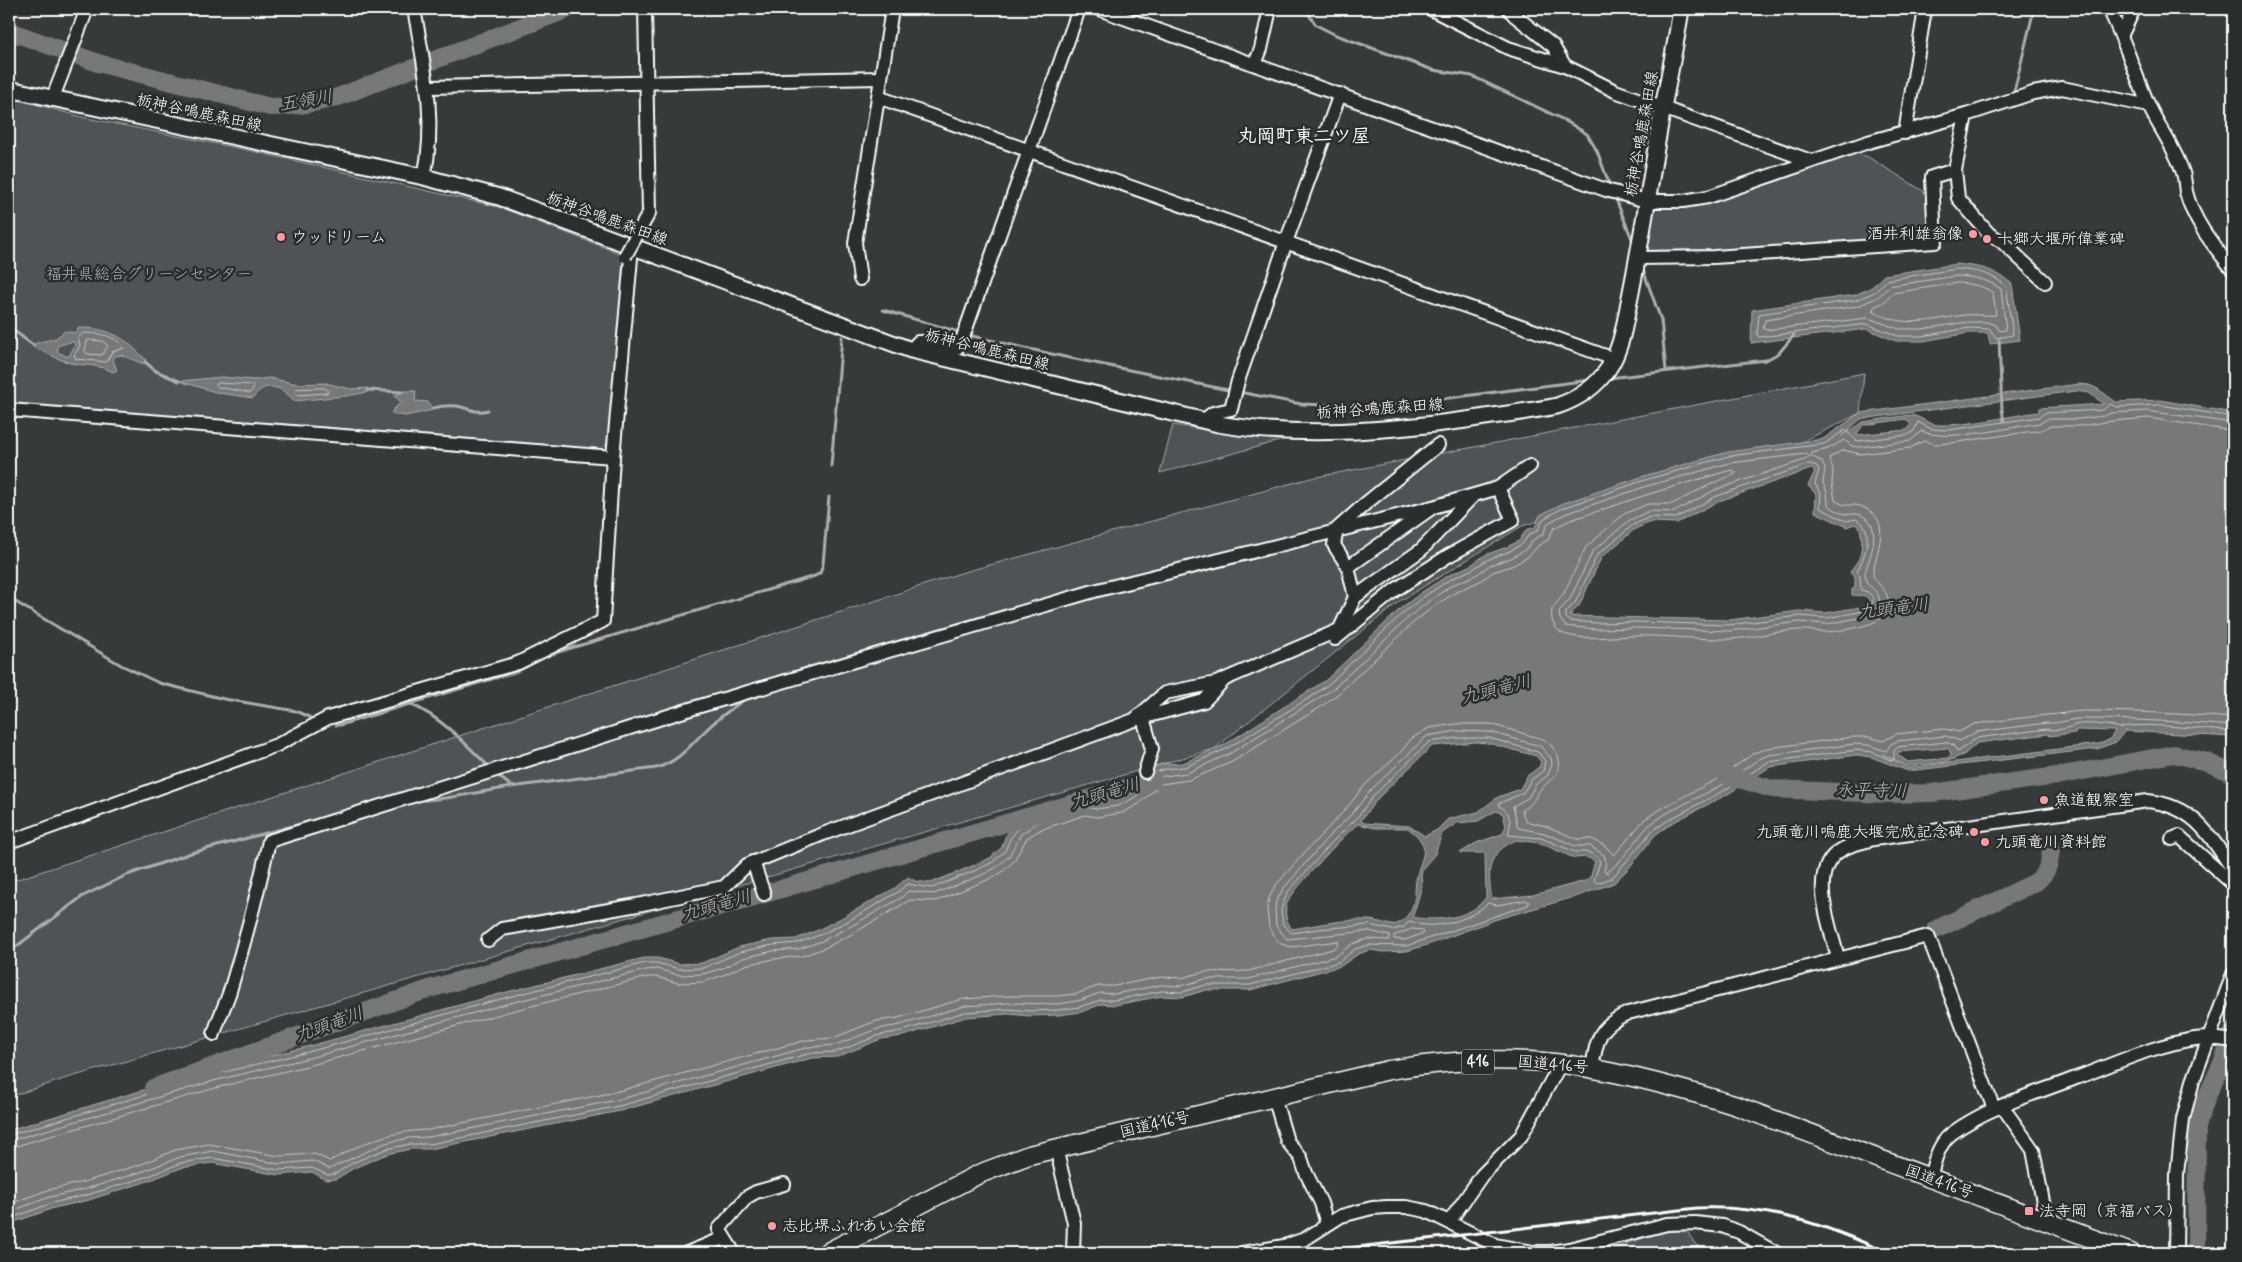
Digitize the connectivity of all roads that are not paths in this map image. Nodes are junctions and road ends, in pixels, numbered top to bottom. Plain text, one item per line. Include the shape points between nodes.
1 (87, 9) edge
2 (414, 9) edge
3 (645, 9) edge
4 (892, 9) edge
5 (1079, 9) edge
6 (1099, 9) edge
7 (1270, 9) edge
8 (1431, 9) edge
9 (1509, 9) edge
10 (1681, 9) edge
11 (1925, 9) edge
12 (2109, 9) edge
13 (2134, 9) edge
14 (2122, 34) junction
15 (1255, 64) junction
16 (1565, 66) junction
17 (881, 78) junction
18 (646, 84) junction
19 (428, 87) junction
20 (9, 89) edge
21 (1340, 94) junction
22 (878, 97) junction
23 (52, 100) junction
24 (2149, 106) junction
25 (1663, 107) junction
26 (1966, 115) junction
27 (1906, 133) junction
28 (1028, 150) junction
29 (1811, 161) junction
30 (1955, 170) junction
31 (424, 177) junction
32 (1647, 201) junction
33 (1286, 242) junction
34 (628, 252) junction
35 (1638, 258) junction
36 (2233, 270) edge
37 (860, 278) dead end
38 (2045, 282) dead end
39 (911, 350) junction
40 (1611, 364) junction
41 (9, 410) edge
42 (1203, 421) junction
43 (1438, 445) dead end
44 (613, 457) junction
45 (1530, 466) dead end
46 (1498, 488) junction
47 (1474, 495) junction
48 (1434, 507) junction
49 (1337, 529) junction
50 (1348, 567) junction
51 (1355, 597) junction
52 (1339, 630) junction
53 (1225, 679) junction
54 (1138, 719) junction
55 (1145, 772) dead end
56 (2172, 839) dead end
57 (9, 842) edge
58 (753, 862) junction
59 (2233, 870) edge
60 (2233, 884) edge
61 (764, 894) dead end
62 (488, 940) dead end
63 (1838, 958) junction
64 (2233, 974) edge
65 (214, 1034) dead end
66 (2211, 1039) junction
67 (2233, 1041) edge
68 (1557, 1063) junction
69 (1592, 1068) junction
70 (1274, 1097) junction
71 (1998, 1108) junction
72 (1056, 1148) junction
73 (1930, 1179) junction
74 (784, 1184) dead end
75 (2044, 1221) junction
76 (1449, 1222) junction
77 (1327, 1224) junction
78 (724, 1238) junction
79 (687, 1253) edge
80 (734, 1253) edge
81 (826, 1253) edge
82 (1073, 1253) edge
83 (1242, 1253) edge
84 (1776, 1253) edge
85 (2131, 1253) edge
86 (2176, 1253) edge

1 - 23 street
2 - 19 street
3 - 18 street
4 - 17 street
5 - 28 street
6 - 15 street
7 - 15 street
8 - 16 street via 1508,48
9 - 16 street via 1553,46
10 - 25 main road, 栃神谷鳴鹿森田線
11 - 27 street
12 - 14 street
13 - 14 street
14 - 24 street
15 - 21 street
16 - 25 street via 1614,91
17 - 18 street
17 - 22 street
18 - 19 street
18 - 34 street, bridge via 649,213
19 - 31 street via 429,139
20 - 23 main road, 栃神谷鳴鹿森田線
21 - 32 street via 1606,190
21 - 33 street
22 - 28 street
22 - 37 street via 855,243
23 - 31 main road, 栃神谷鳴鹿森田線
24 - 26 street via 2062,88 2032,93
24 - 36 street via 2184,173 2186,192 2203,231
25 - 29 street
25 - 32 main road, 栃神谷鳴鹿森田線
26 - 27 street
26 - 30 street
27 - 29 street
28 - 33 street
28 - 39 street via 962,340 957,348 918,342
29 - 32 street via 1708,197 1682,202
30 - 35 street via 1932,177 1936,242 1714,257
30 - 38 street via 1958,198 1989,234
31 - 34 main road, 栃神谷鳴鹿森田線 via 499,197
32 - 35 main road, 栃神谷鳴鹿森田線
33 - 40 street
33 - 42 street via 1231,409 1213,413
34 - 39 main road, 栃神谷鳴鹿森田線
34 - 44 street
35 - 40 main road, 栃神谷鳴鹿森田線 via 1625,324
39 - 42 main road, 栃神谷鳴鹿森田線
40 - 42 main road, 栃神谷鳴鹿森田線 via 1587,392 1573,400 1539,410 1340,432 1280,431
41 - 44 street
43 - 49 street
44 - 57 street via 603,621 518,662 328,718 277,745
45 - 46 street
46 - 47 street
46 - 52 street via 1513,520 1395,590 1336,639
47 - 48 street
47 - 51 street via 1421,550
48 - 49 street
48 - 50 street
49 - 50 street via 1334,545
49 - 65 street via 1094,591 700,706 269,841 254,908
50 - 51 street
51 - 52 street
52 - 53 street
53 - 54 street via 1204,701
53 - 54 street via 1165,693
54 - 55 street via 1152,749
54 - 58 street
56 - 60 street via 2179,836
58 - 61 street
58 - 62 street via 724,887 502,929
59 - 63 street via 2199,822 2172,806 2148,801 1874,839 1840,850 1829,861 1824,874 1824,900
63 - 69 street via 1628,1013 1612,1020 1597,1042
63 - 71 street via 1928,936
64 - 66 street
66 - 67 street
66 - 71 street via 2179,1043 2133,1057
66 - 86 street via 2193,1081 2183,1119 2177,1174
68 - 69 highway, 国道416号 / 416
68 - 70 highway, 国道416号 / 416 via 1478,1062 1416,1066
68 - 76 street via 1556,1072 1521,1136 1482,1175
69 - 73 highway, 国道416号 / 416 via 1656,1082 1737,1106
70 - 72 highway, 国道416号 / 416
70 - 77 street via 1287,1141 1301,1158
71 - 73 street via 1950,1134 1944,1141
71 - 75 street via 2033,1150
72 - 81 highway, 国道416号 / 416 via 979,1174
72 - 82 street via 1074,1224
73 - 75 highway, 国道416号 / 416
74 - 78 street via 747,1197 719,1229
75 - 85 highway, 国道416号 / 416
76 - 77 street via 1426,1211 1388,1207 1353,1212
76 - 84 street via 1495,1245 1551,1252 1667,1224 1695,1223 1739,1232
77 - 83 street via 1284,1246
78 - 79 street
78 - 80 street

